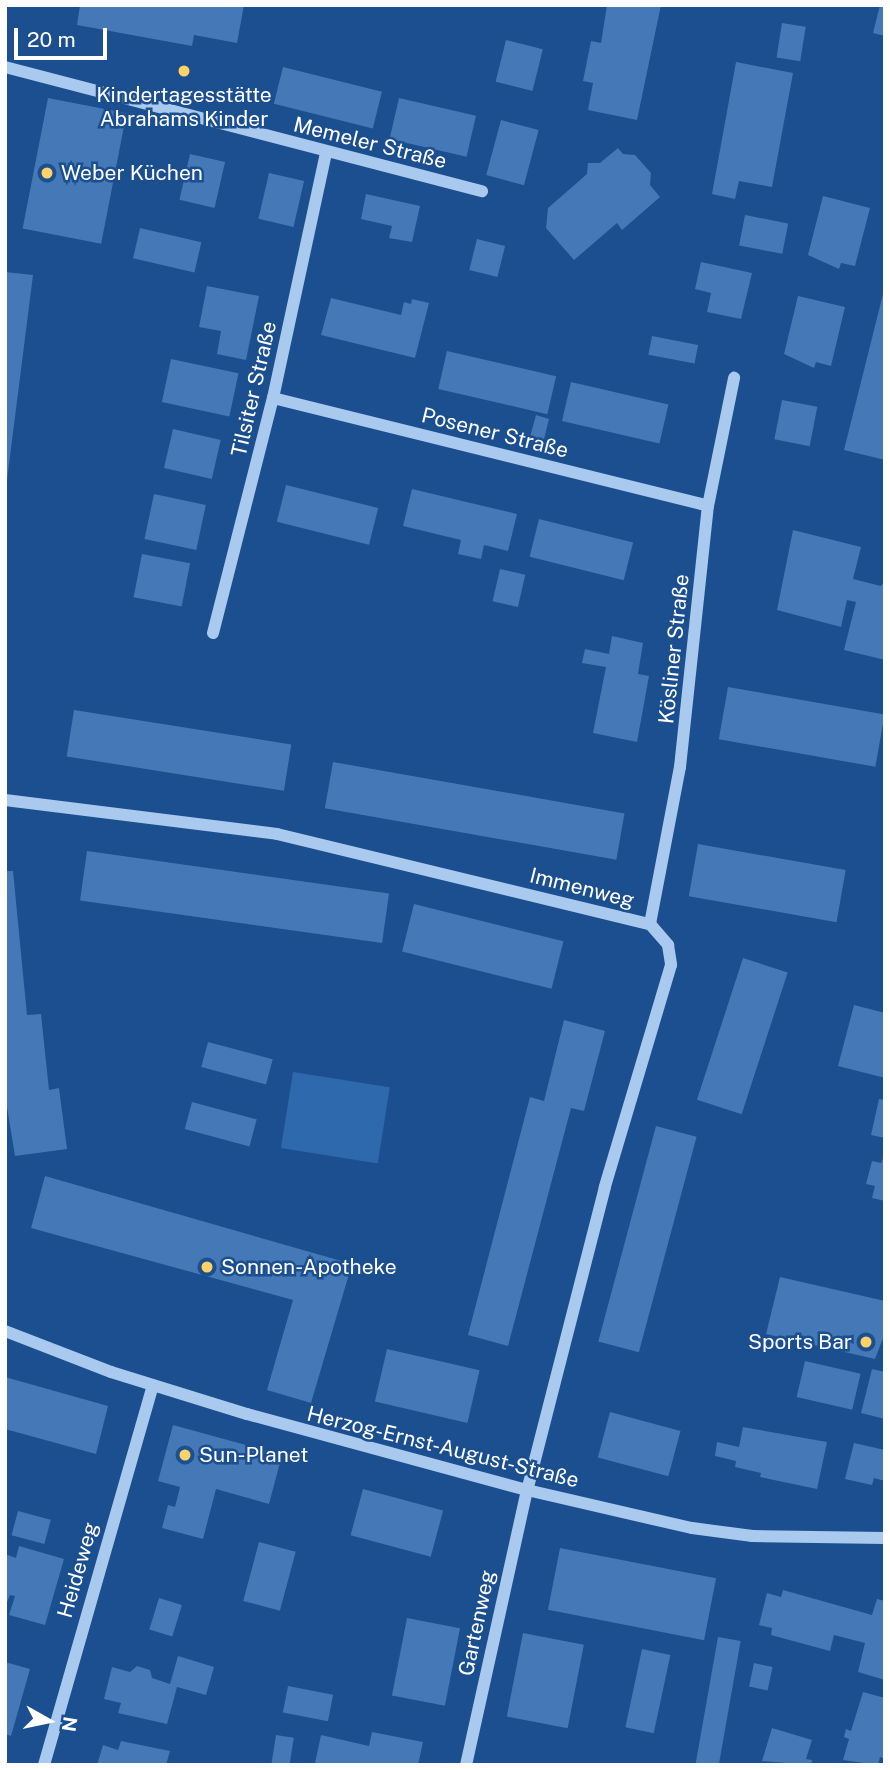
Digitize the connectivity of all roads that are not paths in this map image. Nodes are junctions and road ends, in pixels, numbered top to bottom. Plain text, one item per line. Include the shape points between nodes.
1 (5, 67) edge
2 (326, 153) junction
3 (482, 191) dead end
4 (734, 378) dead end
5 (273, 398) junction
6 (708, 506) junction
7 (213, 633) dead end
8 (5, 800) edge
9 (650, 925) junction
10 (5, 1331) edge
11 (153, 1385) junction
12 (527, 1490) junction
13 (885, 1538) edge
14 (44, 1765) edge
15 (466, 1765) edge

1 - 2 street, Memeler Straße
2 - 3 street, Memeler Straße
2 - 5 street, Tilsiter Straße
4 - 6 street, Kösliner Straße
5 - 6 street, Posener Straße
5 - 7 street, Tilsiter Straße
6 - 9 street, Kösliner Straße via 682,755
8 - 9 street, Immenweg via 277,834
9 - 12 street, Immenweg via 668,945 671,965 605,1187
10 - 11 street, Herzog-Ernst-August-Straße
11 - 12 street, Herzog-Ernst-August-Straße via 328,1438
11 - 14 street, Heideweg
12 - 13 street, Herzog-Ernst-August-Straße via 740,1535
12 - 15 street, Gartenweg

